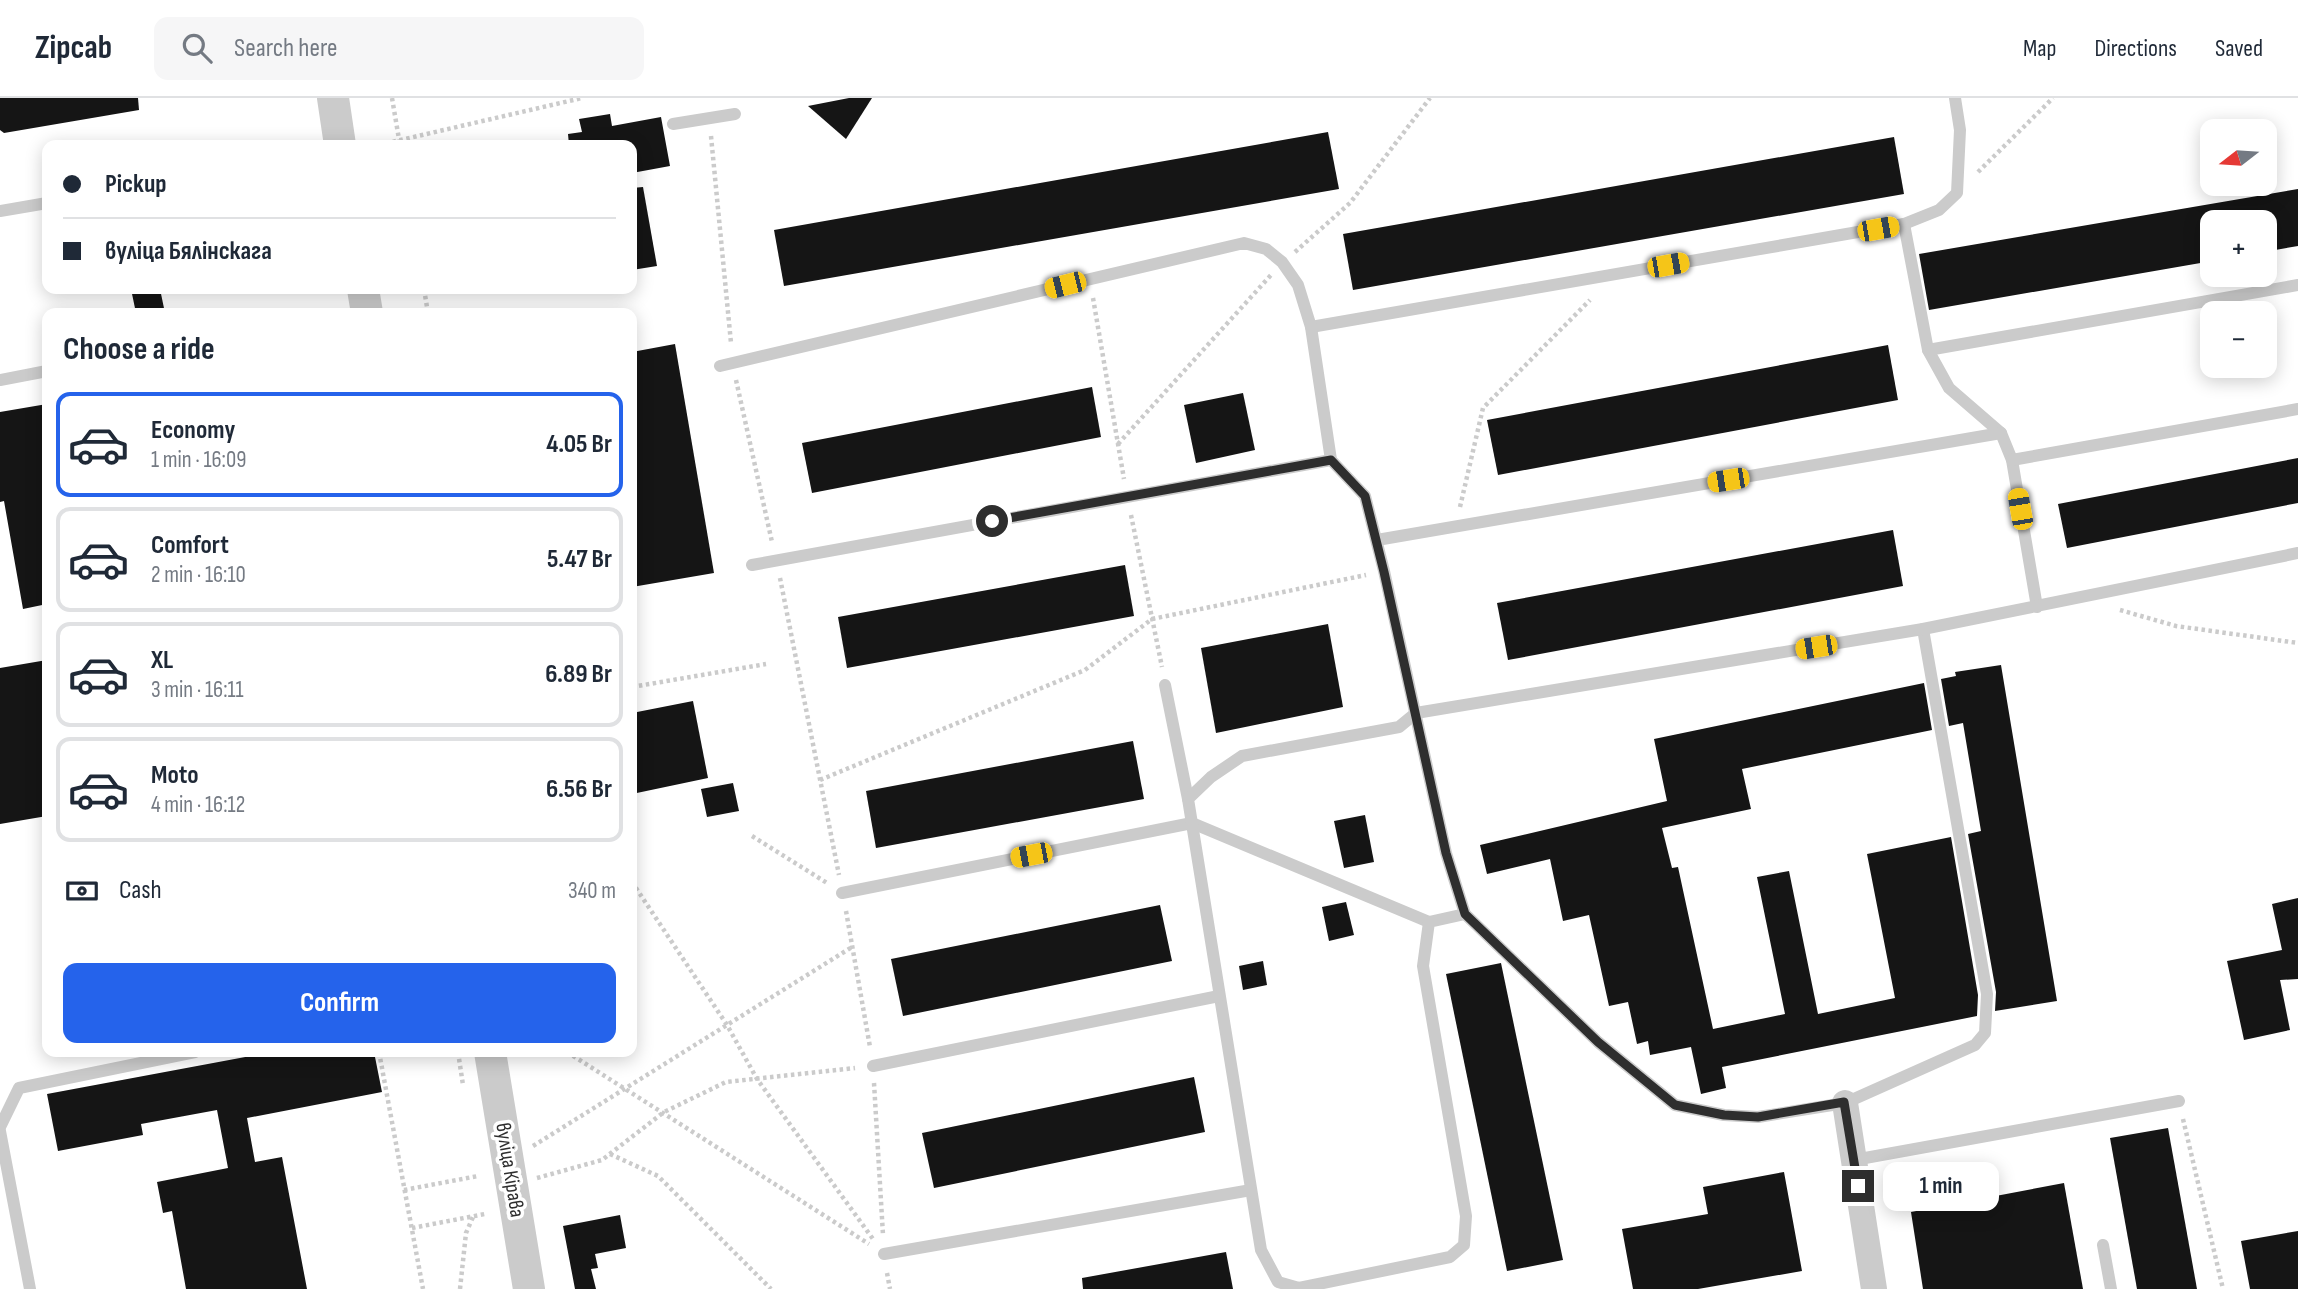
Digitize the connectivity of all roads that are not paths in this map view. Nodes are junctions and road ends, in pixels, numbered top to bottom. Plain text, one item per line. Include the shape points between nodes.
1 (333, 98) edge
2 (1955, 98) edge
3 (735, 114) dead end
4 (673, 124) dead end
5 (340, 140) edge
6 (42, 204) edge
7 (0, 211) edge
8 (1904, 224) junction
9 (2298, 285) edge
10 (1311, 327) junction
11 (1928, 350) junction
12 (726, 365) road end
13 (42, 373) edge
14 (0, 380) edge
15 (2298, 409) edge
16 (2001, 433) junction
17 (1331, 460) junction
18 (2012, 460) junction
19 (1377, 540) junction
20 (2298, 553) edge
21 (752, 565) dead end
22 (2037, 607) junction
23 (1923, 629) junction
24 (1166, 685) dead end
25 (1416, 713) junction
26 (1188, 799) junction
27 (1192, 823) junction
28 (842, 893) road end
29 (1465, 914) junction
30 (1429, 922) junction
31 (1219, 996) junction
32 (171, 1057) edge
33 (491, 1057) edge
34 (873, 1066) road end
35 (2179, 1101) road end
36 (1844, 1102) junction
37 (0, 1129) edge
38 (1854, 1160) junction
39 (1251, 1189) junction
40 (2103, 1245) dead end
41 (884, 1254) road end
42 (30, 1289) edge
43 (529, 1289) edge
44 (1874, 1289) edge
45 (2111, 1289) edge

1 - 5 street
2 - 8 lane via 1960,130 1957,192 1939,210
3 - 4 lane
6 - 7 lane
8 - 10 lane
8 - 11 lane
9 - 11 lane
10 - 12 lane via 1298,285 1282,262 1266,249 1244,243
10 - 17 lane
11 - 16 lane via 1949,388
13 - 14 lane
15 - 18 lane
16 - 18 lane
16 - 19 lane
17 - 19 lane via 1365,496
17 - 21 lane
18 - 22 lane
19 - 25 lane
20 - 22 lane
22 - 23 lane
23 - 25 lane
23 - 36 lane via 1987,995 1986,1033 1975,1045
24 - 26 lane
25 - 26 lane via 1399,727 1242,756
25 - 29 lane via 1446,853
26 - 27 lane
27 - 28 lane
27 - 30 lane
27 - 31 lane
29 - 30 lane
29 - 36 lane via 1598,1042 1675,1105 1758,1117
30 - 39 lane via 1423,967 1466,1216 1464,1245 1450,1257 1299,1288 1278,1282 1261,1250
31 - 34 lane
31 - 39 lane
32 - 37 lane via 19,1088
33 - 43 street, вуліца Кірава
35 - 38 lane
36 - 38 street
37 - 42 lane
38 - 44 street
39 - 41 lane
40 - 45 lane

